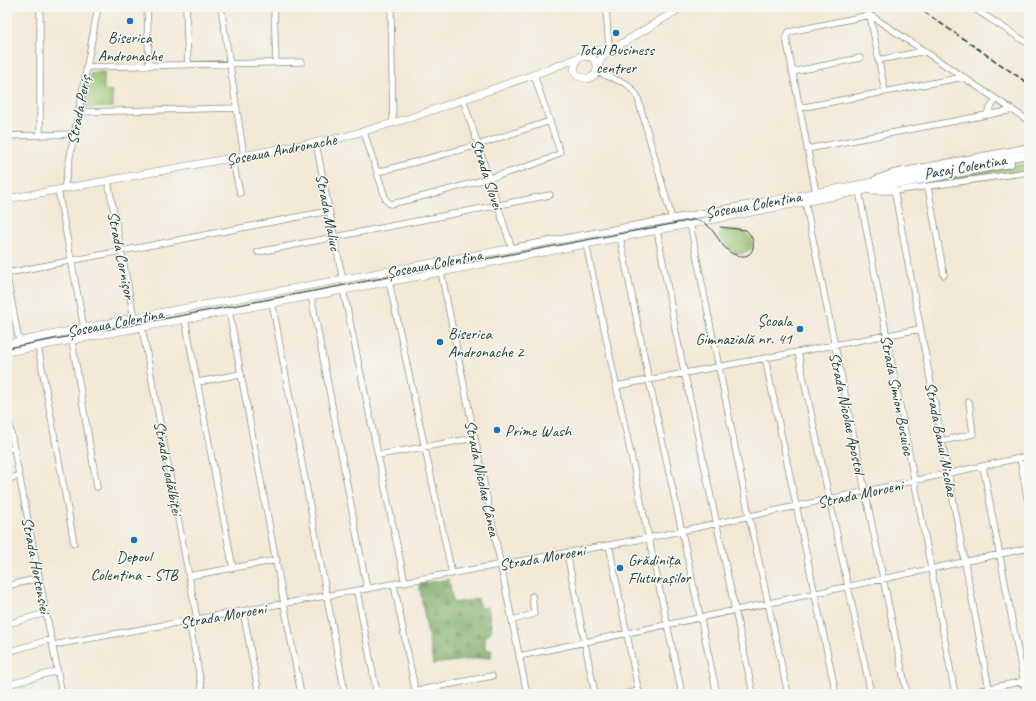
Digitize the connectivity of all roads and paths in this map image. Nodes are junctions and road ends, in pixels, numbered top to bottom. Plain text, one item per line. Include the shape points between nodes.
1 (40, 7) edge
2 (98, 7) edge
3 (147, 7) edge
4 (186, 7) edge
5 (221, 7) edge
6 (274, 7) edge
7 (391, 7) edge
8 (606, 7) edge
9 (682, 7) edge
10 (972, 7) edge
11 (870, 15) junction
12 (629, 40) junction
13 (1029, 44) edge
14 (609, 48) junction
15 (925, 51) junction
16 (585, 55) junction
17 (860, 58) dead end
18 (577, 59) junction
19 (878, 60) junction
20 (302, 62) dead end
21 (276, 63) junction
22 (231, 64) junction
23 (188, 65) junction
24 (149, 66) junction
25 (86, 67) junction
26 (597, 69) junction
27 (547, 70) junction
28 (792, 72) junction
29 (575, 73) junction
30 (534, 75) junction
31 (964, 77) junction
32 (884, 92) junction
33 (463, 99) junction
34 (996, 99) junction
35 (236, 108) junction
36 (799, 108) junction
37 (1013, 110) junction
38 (78, 112) junction
39 (986, 115) junction
40 (550, 121) junction
41 (1029, 121) edge
42 (393, 123) junction
43 (364, 132) junction
44 (74, 134) junction
45 (40, 135) junction
46 (7, 136) edge
47 (316, 143) junction
48 (478, 145) junction
49 (1029, 147) edge
50 (807, 149) junction
51 (1029, 154) edge
52 (244, 156) junction
53 (232, 158) junction
54 (1029, 160) edge
55 (378, 172) junction
56 (1029, 172) edge
57 (489, 178) junction
58 (902, 180) junction
59 (108, 181) junction
60 (928, 187) junction
61 (860, 188) junction
62 (894, 188) junction
63 (61, 189) junction
64 (240, 193) dead end
65 (816, 193) junction
66 (550, 195) dead end
67 (7, 199) edge
68 (805, 201) junction
69 (499, 205) junction
70 (329, 211) junction
71 (672, 219) junction
72 (690, 224) junction
73 (657, 230) junction
74 (334, 237) junction
75 (620, 237) junction
76 (586, 244) junction
77 (512, 249) junction
78 (122, 252) junction
79 (258, 252) dead end
80 (72, 261) junction
81 (439, 262) junction
82 (441, 272) junction
83 (7, 273) edge
84 (944, 275) dead end
85 (7, 277) edge
86 (343, 281) junction
87 (389, 281) junction
88 (344, 289) junction
89 (311, 295) junction
90 (272, 302) junction
91 (230, 310) junction
92 (137, 318) junction
93 (185, 319) junction
94 (84, 328) junction
95 (141, 329) junction
96 (920, 329) junction
97 (887, 336) junction
98 (19, 341) junction
99 (72, 341) junction
100 (7, 344) edge
101 (834, 345) junction
102 (38, 346) junction
103 (7, 352) edge
104 (798, 352) junction
105 (765, 358) junction
106 (718, 367) junction
107 (241, 374) junction
108 (684, 374) junction
109 (649, 380) junction
110 (198, 382) junction
111 (616, 386) junction
112 (969, 402) dead end
113 (7, 413) edge
114 (475, 438) junction
115 (942, 441) junction
116 (424, 447) junction
117 (14, 448) junction
118 (7, 449) edge
119 (378, 455) junction
120 (1029, 456) edge
121 (1020, 458) junction
122 (983, 466) junction
123 (948, 474) junction
124 (19, 475) junction
125 (7, 480) edge
126 (915, 481) junction
127 (97, 486) dead end
128 (864, 492) junction
129 (830, 499) junction
130 (796, 507) junction
131 (1029, 508) edge
132 (749, 516) junction
133 (716, 524) junction
134 (682, 531) junction
135 (648, 538) junction
136 (74, 543) dead end
137 (609, 545) junction
138 (1029, 548) edge
139 (567, 553) junction
140 (1000, 554) junction
141 (277, 560) junction
142 (965, 561) junction
143 (501, 565) junction
144 (233, 568) junction
145 (931, 569) junction
146 (452, 574) junction
147 (189, 576) junction
148 (39, 578) junction
149 (883, 579) junction
150 (405, 583) junction
151 (394, 585) junction
152 (7, 586) edge
153 (848, 587) junction
154 (367, 589) junction
155 (356, 591) junction
156 (814, 594) junction
157 (532, 596) dead end
158 (327, 597) junction
159 (285, 604) junction
160 (769, 604) junction
161 (243, 611) junction
162 (735, 611) junction
163 (46, 613) junction
164 (701, 618) junction
165 (197, 620) junction
166 (513, 620) junction
167 (189, 621) junction
168 (7, 624) edge
169 (667, 625) junction
170 (627, 634) junction
171 (52, 642) junction
172 (585, 642) junction
173 (7, 652) edge
174 (519, 656) junction
175 (57, 671) junction
176 (492, 676) dead end
177 (1026, 681) edge
178 (7, 685) edge
179 (989, 691) edge
180 (416, 692) edge
181 (639, 693) edge
182 (62, 694) edge
183 (203, 694) edge
184 (258, 694) edge
185 (301, 694) edge
186 (345, 694) edge
187 (376, 694) edge
188 (527, 694) edge
189 (595, 694) edge
190 (624, 694) edge
191 (682, 694) edge
192 (717, 694) edge
193 (752, 694) edge
194 (788, 694) edge
195 (836, 694) edge
196 (871, 694) edge
197 (906, 694) edge
198 (955, 694) edge
199 (961, 694) edge
200 (1026, 694) edge

1 - 45 street
2 - 25 street, Strada Periș
3 - 24 street
4 - 23 street
5 - 22 street
6 - 21 street
7 - 42 street
8 - 14 street
9 - 12 main road
10 - 13 street
11 - 15 street
11 - 19 street
11 - 28 street via 787,34
12 - 14 main road
12 - 26 main road via 605,55
14 - 16 main road
15 - 19 street
15 - 31 street
16 - 18 main road
16 - 26 main road via 595,59
17 - 28 street
18 - 27 main road, Șoseaua Andronache
18 - 29 main road via 574,65
19 - 32 street
20 - 21 street
21 - 22 street
22 - 23 street
22 - 35 street
23 - 24 street
24 - 25 street
25 - 38 street, Strada Periș
26 - 29 main road via 592,78 584,79
26 - 71 street via 627,84 637,95
27 - 29 main road, Șoseaua Andronache via 565,68
27 - 30 main road, Șoseaua Andronache
28 - 36 street
30 - 33 main road, Șoseaua Andronache
30 - 40 street
31 - 32 street
31 - 34 street
32 - 36 street
33 - 42 main road, Șoseaua Andronache
33 - 48 street, Strada Slovei
34 - 37 street
34 - 39 street
35 - 38 street
35 - 52 street
36 - 50 street
37 - 39 street
37 - 41 street
38 - 44 street, Strada Periș
39 - 50 street
40 - 48 street
40 - 57 street via 559,154
42 - 43 main road, Șoseaua Andronache
43 - 47 main road, Șoseaua Andronache
43 - 55 street
44 - 45 street
44 - 63 street, Strada Periș
45 - 46 street
47 - 52 main road, Șoseaua Andronache
47 - 70 street, Strada Maliuc
48 - 55 street
48 - 57 street, Strada Slovei
49 - 61 street, Șoseaua Colentina via 892,173
50 - 65 street
51 - 58 highway, Pasaj Colentina
52 - 53 main road, Șoseaua Andronache
53 - 59 main road, Șoseaua Andronache
53 - 64 street
54 - 58 highway, Pasaj Colentina
55 - 57 street via 389,203
56 - 60 street, Șoseaua Colentina
57 - 69 street, Strada Slovei
58 - 61 main road, Șoseaua Colentina
58 - 62 main road, Șoseaua Colentina
59 - 63 main road, Șoseaua Andronache
59 - 78 street, Strada Cornișor
60 - 62 street, Șoseaua Colentina
60 - 84 street
61 - 62 main road, Șoseaua Colentina
61 - 65 main road, Șoseaua Colentina
61 - 68 main road, Șoseaua Colentina
61 - 97 street, Strada Simion Busuioc
62 - 96 street, Strada Banul Nicolae
63 - 67 main road, Șoseaua Andronache
63 - 80 street
65 - 71 main road, Șoseaua Colentina
66 - 69 street
68 - 72 main road, Șoseaua Colentina
68 - 101 street, Strada Nicolae Apostol
69 - 74 street
69 - 77 street, Strada Slovei
70 - 74 street, Strada Maliuc
70 - 78 street
71 - 77 main road, Șoseaua Colentina
72 - 73 main road, Șoseaua Colentina
72 - 106 street
73 - 75 main road, Șoseaua Colentina
73 - 108 street
74 - 79 street
74 - 86 street, Strada Maliuc
75 - 76 main road, Șoseaua Colentina
75 - 109 street
76 - 82 main road, Șoseaua Colentina
76 - 111 street
77 - 81 main road, Șoseaua Colentina
78 - 80 street
78 - 92 street, Strada Cornișor
80 - 83 street
80 - 94 street
81 - 82 street, Strada Nicolae Cânea
81 - 86 main road, Șoseaua Colentina
82 - 87 main road, Șoseaua Colentina
82 - 114 street, Strada Nicolae Cânea
85 - 98 street
86 - 92 main road, Șoseaua Colentina
87 - 88 main road, Șoseaua Colentina
87 - 116 street
88 - 89 main road, Șoseaua Colentina
88 - 119 street
89 - 90 main road, Șoseaua Colentina
89 - 154 street
90 - 91 main road, Șoseaua Colentina
90 - 158 street
91 - 93 main road, Șoseaua Colentina
91 - 107 street
92 - 94 main road, Șoseaua Colentina
92 - 95 street, Strada Cornișor
93 - 95 main road, Șoseaua Colentina
93 - 110 street
94 - 98 main road, Șoseaua Colentina
95 - 99 main road, Șoseaua Colentina
95 - 147 street, Strada Codălbiței
96 - 97 street
96 - 115 street, Strada Banul Nicolae
97 - 101 street
97 - 126 street, Strada Simion Busuioc
98 - 100 main road, Șoseaua Colentina
99 - 102 main road, Șoseaua Colentina
99 - 127 street
101 - 104 street
101 - 128 street, Strada Nicolae Apostol
102 - 103 main road, Șoseaua Colentina
102 - 136 street
104 - 105 street
104 - 129 street
105 - 106 street
105 - 130 street
106 - 108 street
106 - 132 street
107 - 110 street
107 - 141 street
108 - 109 street
108 - 133 street
109 - 111 street
109 - 134 street
110 - 144 street
111 - 135 street
112 - 115 street via 973,434
113 - 117 street, Strada Hortensiei
114 - 116 street
114 - 143 street, Strada Nicolae Cânea
115 - 123 street, Strada Banul Nicolae
116 - 119 street
116 - 146 street
117 - 118 street
117 - 124 street, Strada Hortensiei
119 - 150 street
120 - 121 street, Strada Moroeni
121 - 122 street, Strada Moroeni
121 - 131 street
122 - 123 street, Strada Moroeni
122 - 140 street
123 - 126 street, Strada Moroeni
123 - 142 street, Strada Banul Nicolae
124 - 125 street
124 - 148 street, Strada Hortensiei
126 - 128 street, Strada Moroeni
126 - 145 street, Strada Simion Busuioc
128 - 129 street, Strada Moroeni
128 - 149 street, Strada Nicolae Apostol
129 - 130 street, Strada Moroeni
129 - 153 street
130 - 132 street, Strada Moroeni
130 - 156 street
132 - 133 street, Strada Moroeni
132 - 160 street
133 - 134 street, Strada Moroeni
133 - 162 street
134 - 135 street, Strada Moroeni
134 - 164 street
135 - 137 street, Strada Moroeni
135 - 169 street
137 - 139 street, Strada Moroeni
137 - 170 street
138 - 140 street
139 - 143 street, Strada Moroeni
139 - 172 street
140 - 142 street
140 - 177 street
141 - 144 street
141 - 159 street
142 - 145 street
142 - 179 street, Strada Banul Nicolae
143 - 146 street, Strada Moroeni
143 - 166 street, Strada Nicolae Cânea
144 - 147 street
145 - 149 street
145 - 198 street, Strada Simion Busuioc
146 - 150 street, Strada Moroeni
147 - 165 street, Strada Codălbiței
148 - 152 street
148 - 163 street, Strada Hortensiei
149 - 153 street
149 - 197 street, Strada Nicolae Apostol
150 - 151 street, Strada Moroeni
151 - 154 street, Strada Moroeni
151 - 180 street
153 - 156 street
153 - 196 street
154 - 155 street, Strada Moroeni
155 - 158 street, Strada Moroeni
155 - 187 street
156 - 160 street
156 - 195 street
157 - 166 street via 534,614
158 - 159 street, Strada Moroeni
158 - 186 street
159 - 161 street, Strada Moroeni
159 - 185 street
160 - 162 street
160 - 194 street
161 - 165 street, Strada Moroeni
161 - 184 street
162 - 164 street
162 - 193 street
163 - 168 street
163 - 171 street, Strada Hortensiei
164 - 169 street
164 - 192 street
165 - 167 street, Strada Moroeni
166 - 174 street, Strada Nicolae Cânea
167 - 171 street, Strada Moroeni
167 - 183 street
169 - 170 street
169 - 191 street
170 - 172 street
170 - 181 street
171 - 173 street, Strada Moroeni
171 - 175 street, Strada Hortensiei
172 - 174 street
172 - 189 street
174 - 188 street, Strada Nicolae Cânea
175 - 178 street
175 - 182 street, Strada Hortensiei
176 - 180 street
177 - 179 street
177 - 200 street
179 - 199 street
181 - 190 street

